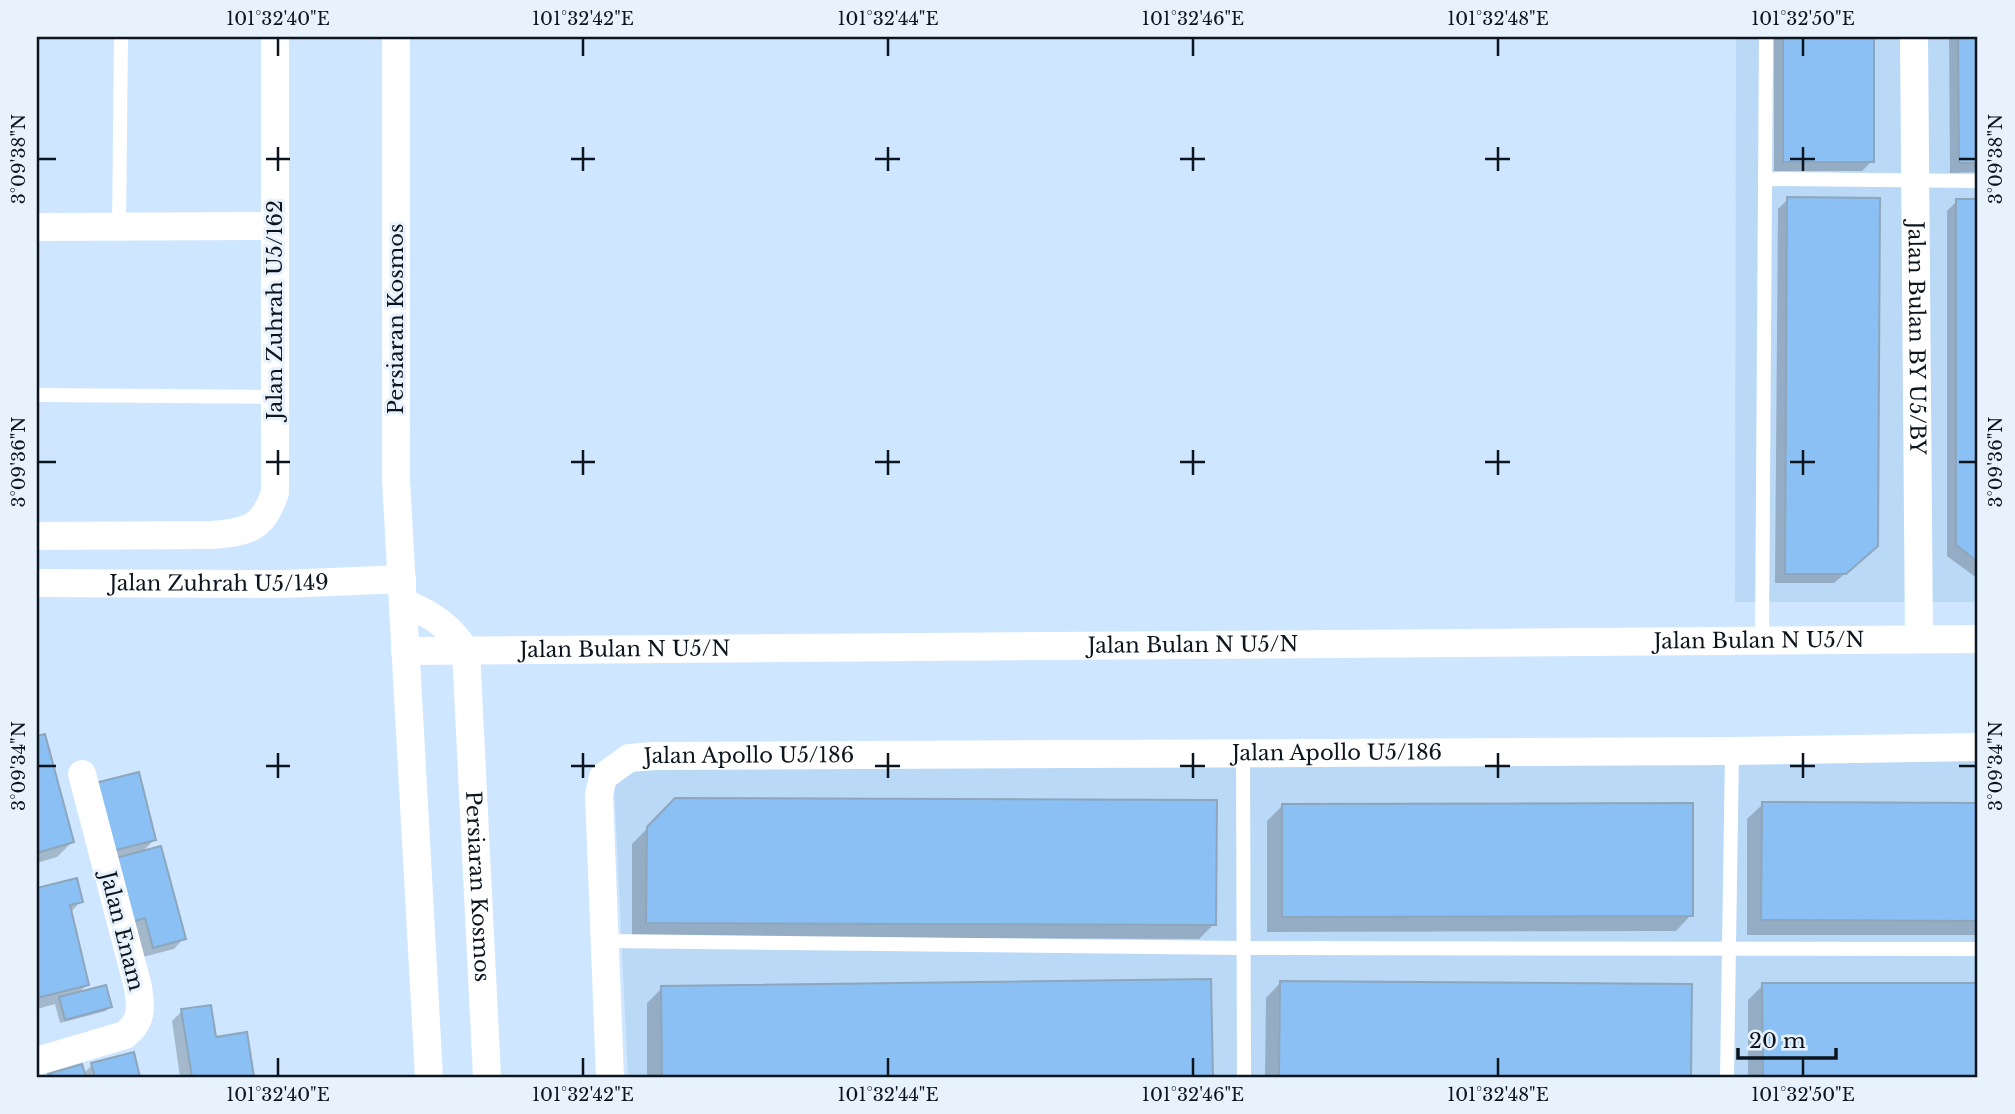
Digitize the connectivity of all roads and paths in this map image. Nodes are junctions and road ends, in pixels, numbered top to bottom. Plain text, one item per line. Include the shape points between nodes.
1 (121, 37) edge
2 (275, 37) edge
3 (396, 37) edge
4 (1766, 37) edge
5 (1914, 37) edge
6 (1766, 179) junction
7 (1916, 180) junction
8 (1978, 181) edge
9 (275, 226) junction
10 (37, 227) edge
11 (119, 227) junction
12 (37, 395) edge
13 (275, 397) junction
14 (37, 536) edge
15 (37, 583) edge
16 (402, 590) junction
17 (1919, 639) junction
18 (1978, 639) edge
19 (1762, 640) junction
20 (405, 651) junction
21 (466, 651) junction
22 (1978, 747) edge
23 (1732, 751) junction
24 (1243, 753) junction
25 (82, 774) dead end
26 (606, 941) junction
27 (1728, 947) junction
28 (1242, 948) junction
29 (1978, 949) edge
30 (37, 1061) edge
31 (429, 1077) edge
32 (487, 1077) edge
33 (610, 1077) edge
34 (1244, 1077) edge
35 (1727, 1077) edge

1 - 11 lane
2 - 9 street, Jalan Zuhrah U5/162
3 - 16 street, Persiaran Kosmos via 396,479
4 - 6 lane
5 - 7 street, Jalan Bulan BY U5/BY
6 - 7 lane
6 - 19 lane
7 - 8 lane
7 - 17 street, Jalan Bulan BY U5/BY
9 - 11 street
9 - 13 street, Jalan Zuhrah U5/162
10 - 11 street
12 - 13 lane
13 - 14 street, Jalan Zuhrah U5/162 via 275,493 268,514 253,526 212,536
15 - 16 street, Jalan Zuhrah U5/149 via 284,583
16 - 20 street, Persiaran Kosmos
16 - 21 street via 455,635
17 - 18 street, Jalan Bulan N U5/N
17 - 19 street, Jalan Bulan N U5/N
19 - 21 street, Jalan Bulan N U5/N
20 - 21 street, Jalan Bulan N U5/N
20 - 31 street, Persiaran Kosmos
21 - 32 street, Persiaran Kosmos
22 - 23 street, Jalan Apollo U5/186
23 - 24 street, Jalan Apollo U5/186
23 - 27 lane
24 - 26 street, Jalan Apollo U5/186 via 629,758 603,777 599,795
24 - 28 lane
25 - 30 street, Jalan Enam via 141,1007 136,1026 125,1035
26 - 28 lane
26 - 33 street
27 - 28 lane
27 - 29 lane
27 - 35 lane
28 - 34 lane

